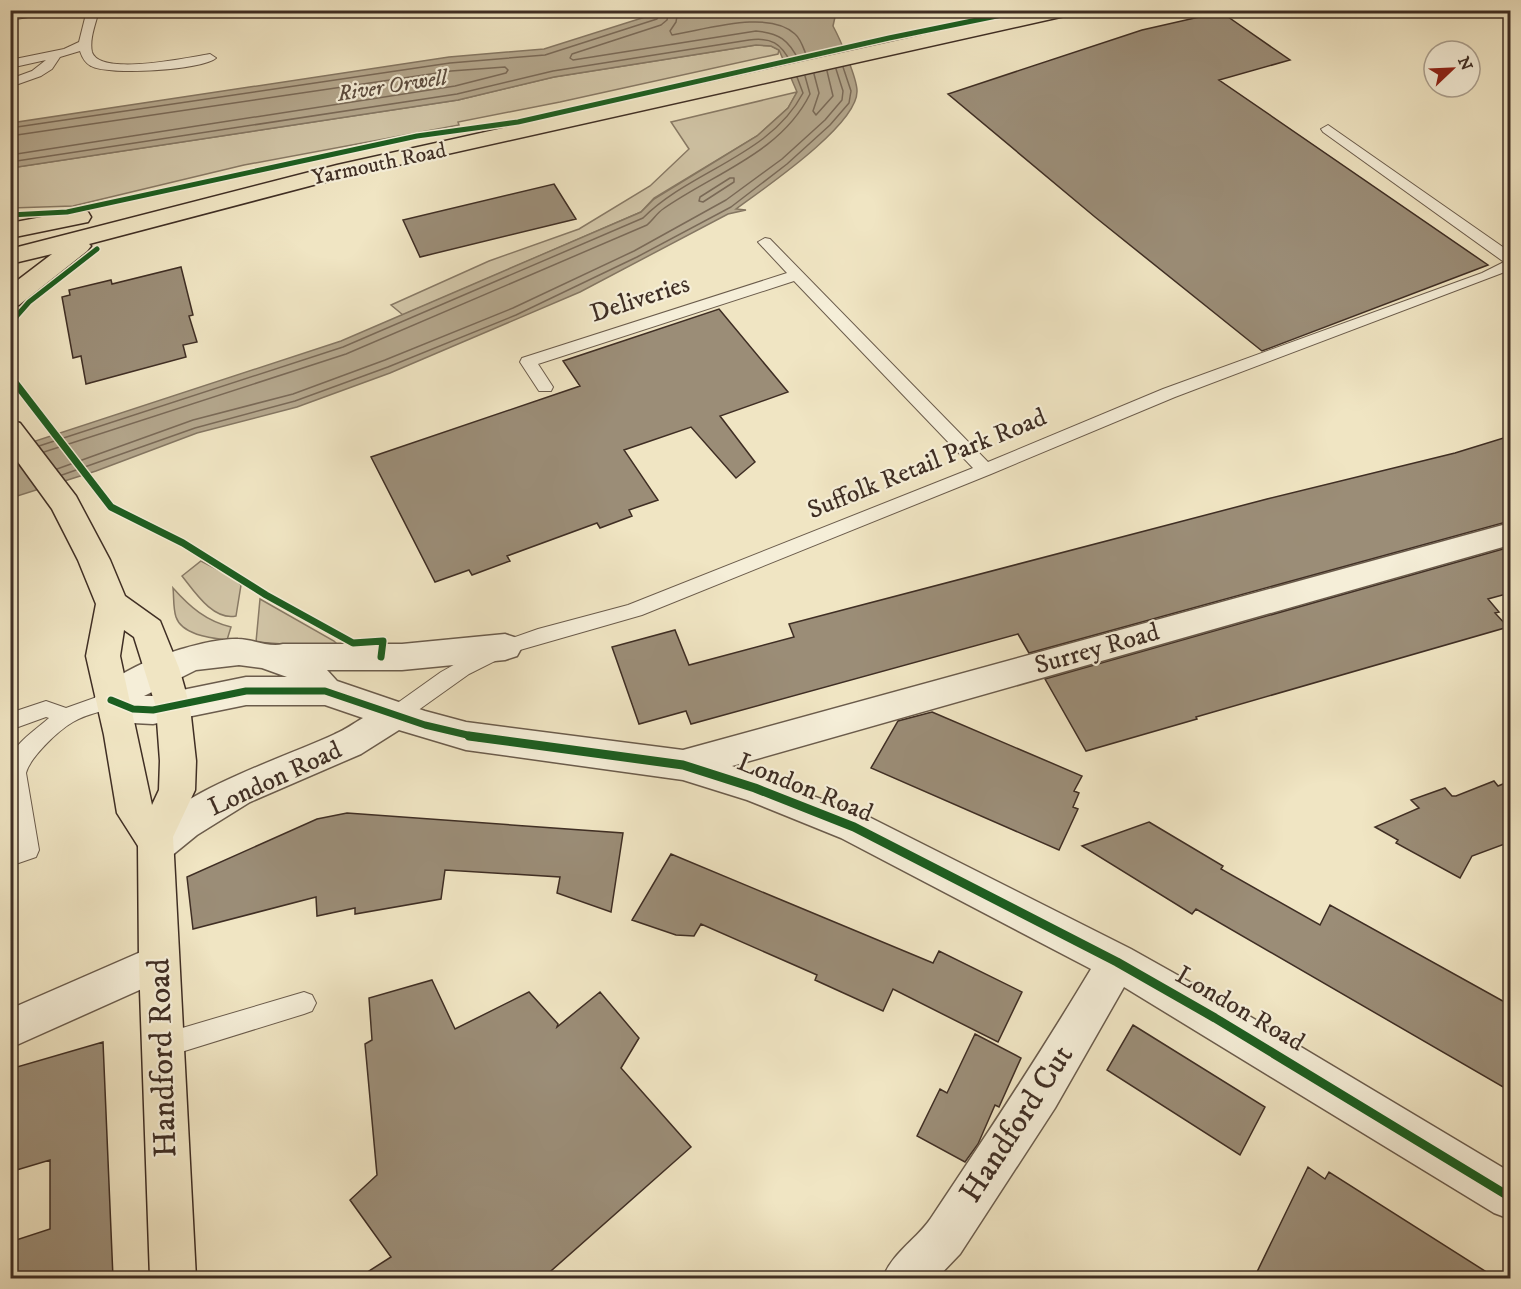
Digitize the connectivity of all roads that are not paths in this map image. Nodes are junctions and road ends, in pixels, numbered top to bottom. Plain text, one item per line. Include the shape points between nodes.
1 (46, 10) edge
2 (93, 10) edge
3 (1065, 10) edge
4 (10, 16) edge
5 (86, 44) junction
6 (55, 55) junction
7 (210, 58) dead end
8 (10, 64) edge
9 (10, 83) edge
10 (1328, 129) dead end
11 (337, 172) junction
12 (10, 231) edge
13 (94, 234) junction
14 (765, 242) dead end
15 (10, 257) edge
16 (1510, 259) edge
17 (1510, 265) edge
18 (797, 275) junction
19 (10, 299) edge
20 (545, 387) dead end
21 (13, 432) edge
22 (985, 470) junction
23 (1510, 534) edge
24 (112, 604) junction
25 (505, 647) junction
26 (272, 657) junction
27 (162, 668) junction
28 (325, 691) junction
29 (111, 700) junction
30 (172, 707) junction
31 (396, 715) junction
32 (66, 716) junction
33 (10, 722) edge
34 (683, 765) junction
35 (156, 842) junction
36 (10, 857) edge
37 (159, 962) junction
38 (1117, 962) junction
39 (304, 1003) dead end
40 (10, 1029) edge
41 (162, 1046) junction
42 (1510, 1197) edge
43 (173, 1278) edge
44 (906, 1278) edge

1 - 4 lane
2 - 5 lane
3 - 11 main road, Yarmouth Road
5 - 6 lane
5 - 7 lane via 88,58 96,65 115,68
6 - 8 lane
6 - 9 lane via 39,73
10 - 16 lane
11 - 12 main road via 301,169
11 - 13 main road, Yarmouth Road
13 - 15 main road, Yarmouth Road
13 - 19 main road
14 - 18 lane
17 - 22 lane, Suffolk Retail Park Road via 1190,384
18 - 20 lane, Deliveries via 528,363
18 - 22 lane
21 - 24 main road via 56,491 94,560
22 - 25 lane, Suffolk Retail Park Road via 608,620
23 - 34 street, Surrey Road
24 - 27 main road via 148,630
24 - 29 main road via 103,657
25 - 26 street via 402,657
25 - 31 lane, Suffolk Retail Park Road via 437,683
26 - 27 street, London Road via 240,651 197,656
26 - 28 street, London Road via 312,673
27 - 29 street, London Road
27 - 30 main road, Handford Road
28 - 30 street, London Road via 246,691
28 - 31 street, London Road
29 - 30 street, London Road via 133,709
29 - 32 lane
29 - 35 main road via 135,813
30 - 35 main road, Handford Road via 177,790
31 - 34 street, London Road via 466,736
31 - 35 street, London Road via 349,744 237,791
32 - 33 lane via 46,709
32 - 36 lane via 29,748 16,766 28,850
34 - 38 street, London Road via 854,827
35 - 37 main road, Handford Road
37 - 40 street
37 - 41 main road, Handford Road
38 - 42 street, London Road
38 - 44 street, Handford Cut via 1040,1093 944,1238
39 - 41 lane
41 - 43 main road, Handford Road

